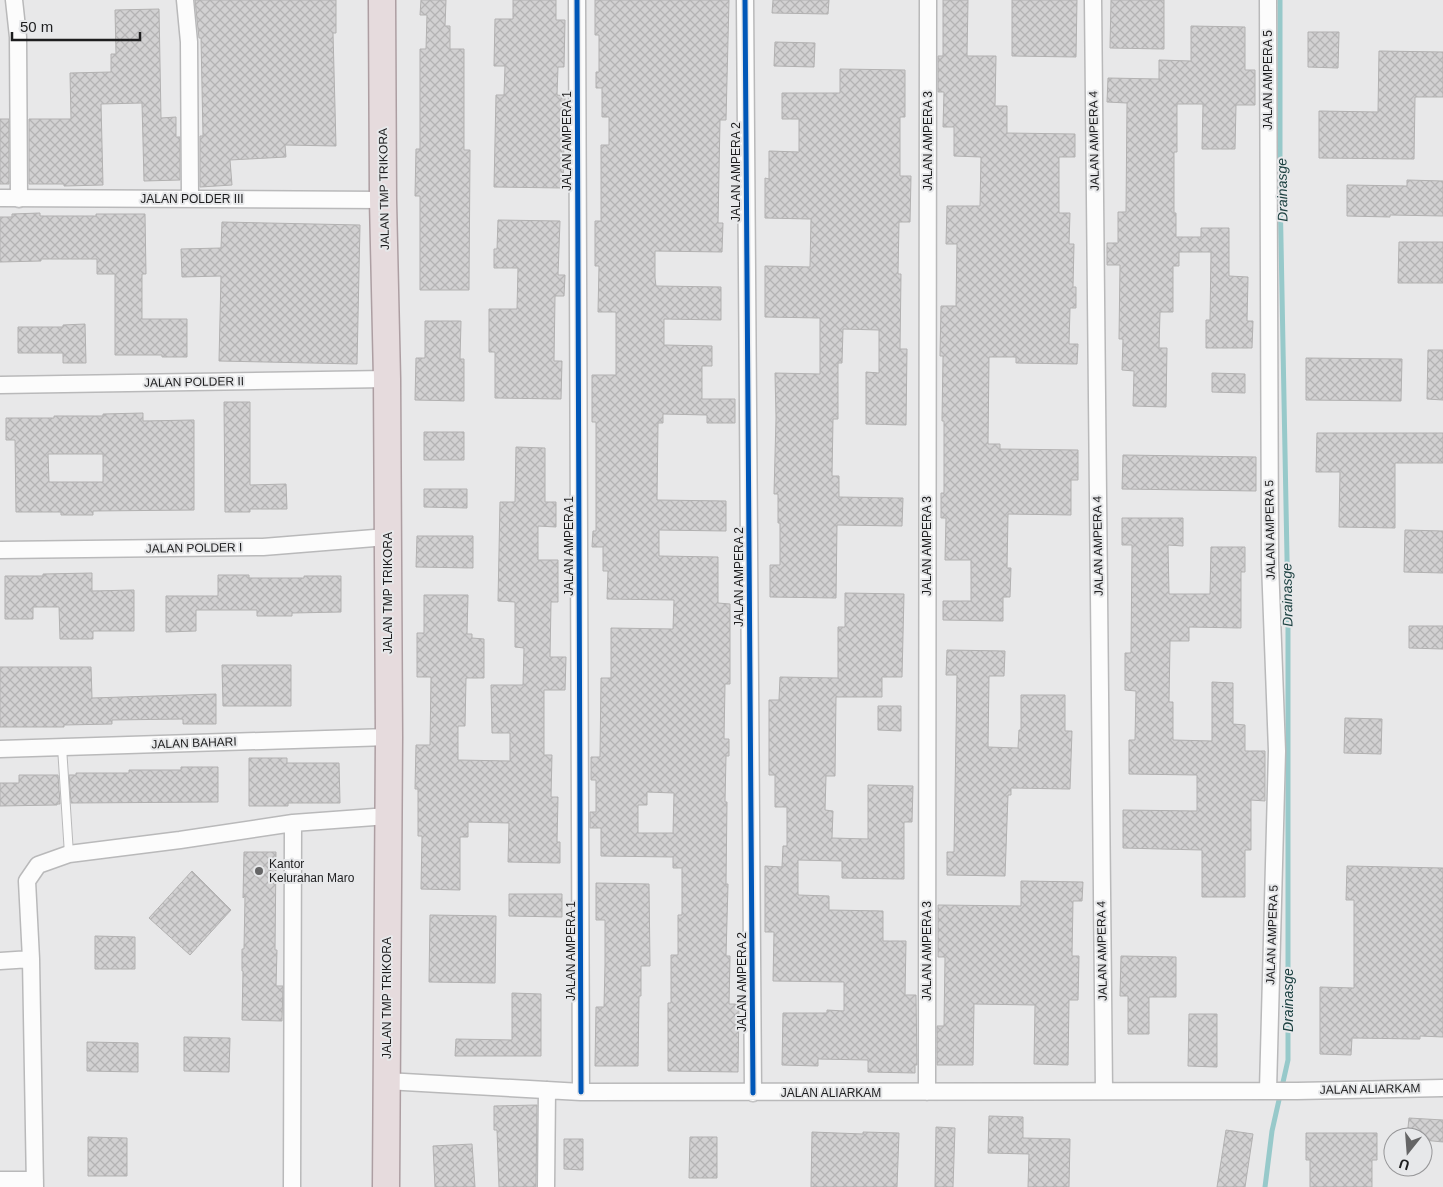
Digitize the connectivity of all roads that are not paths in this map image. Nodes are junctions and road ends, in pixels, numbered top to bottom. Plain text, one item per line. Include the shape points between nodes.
1 (14, 0) edge
2 (185, 0) edge
3 (382, 0) edge
4 (576, 0) edge
5 (745, 0) edge
6 (928, 0) edge
7 (1093, 0) edge
8 (1268, 0) edge
9 (0, 198) edge
10 (19, 199) junction
11 (190, 199) junction
12 (383, 200) junction
13 (387, 379) junction
14 (0, 385) edge
15 (387, 536) junction
16 (0, 550) edge
17 (389, 737) junction
18 (62, 747) junction
19 (0, 749) edge
20 (388, 816) junction
21 (293, 823) junction
22 (69, 854) junction
23 (31, 959) junction
24 (0, 961) edge
25 (386, 1081) junction
26 (1443, 1088) edge
27 (547, 1090) junction
28 (1272, 1090) junction
29 (1104, 1091) junction
30 (581, 1092) junction
31 (927, 1092) junction
32 (753, 1093) junction
33 (0, 1180) edge
34 (35, 1183) edge
35 (292, 1187) edge
36 (386, 1187) edge
37 (546, 1187) edge

1 - 10 street via 18,37
2 - 11 street via 189,42
3 - 12 highway, JALAN TMP TRIKORA
4 - 30 street, JALAN AMPERA 1
5 - 32 street, JALAN AMPERA 2
6 - 31 street, JALAN AMPERA 3
7 - 29 street, JALAN AMPERA 4
8 - 28 street, JALAN AMPERA 5 via 1270,563 1277,751
9 - 10 street, JALAN POLDER III
10 - 11 street, JALAN POLDER III
11 - 12 street, JALAN POLDER III
12 - 13 highway, JALAN TMP TRIKORA
13 - 14 street, JALAN POLDER II
13 - 15 highway, JALAN TMP TRIKORA
15 - 16 street, JALAN POLDER I via 262,547
15 - 17 highway, JALAN TMP TRIKORA
17 - 18 street, JALAN BAHARI
17 - 20 highway, JALAN TMP TRIKORA
18 - 19 street, JALAN BAHARI
18 - 22 lane
20 - 21 street
20 - 25 highway, JALAN TMP TRIKORA
21 - 22 street
21 - 35 street
22 - 23 street via 38,865 27,881
23 - 24 street
23 - 34 street
25 - 27 street, JALAN ALIARKAM
25 - 36 highway, JALAN TMP TRIKORA
26 - 28 street, JALAN ALIARKAM
27 - 30 street, JALAN ALIARKAM
27 - 37 street
28 - 29 street, JALAN ALIARKAM
29 - 31 street, JALAN ALIARKAM
30 - 32 street, JALAN ALIARKAM
31 - 32 street, JALAN ALIARKAM
33 - 34 street

